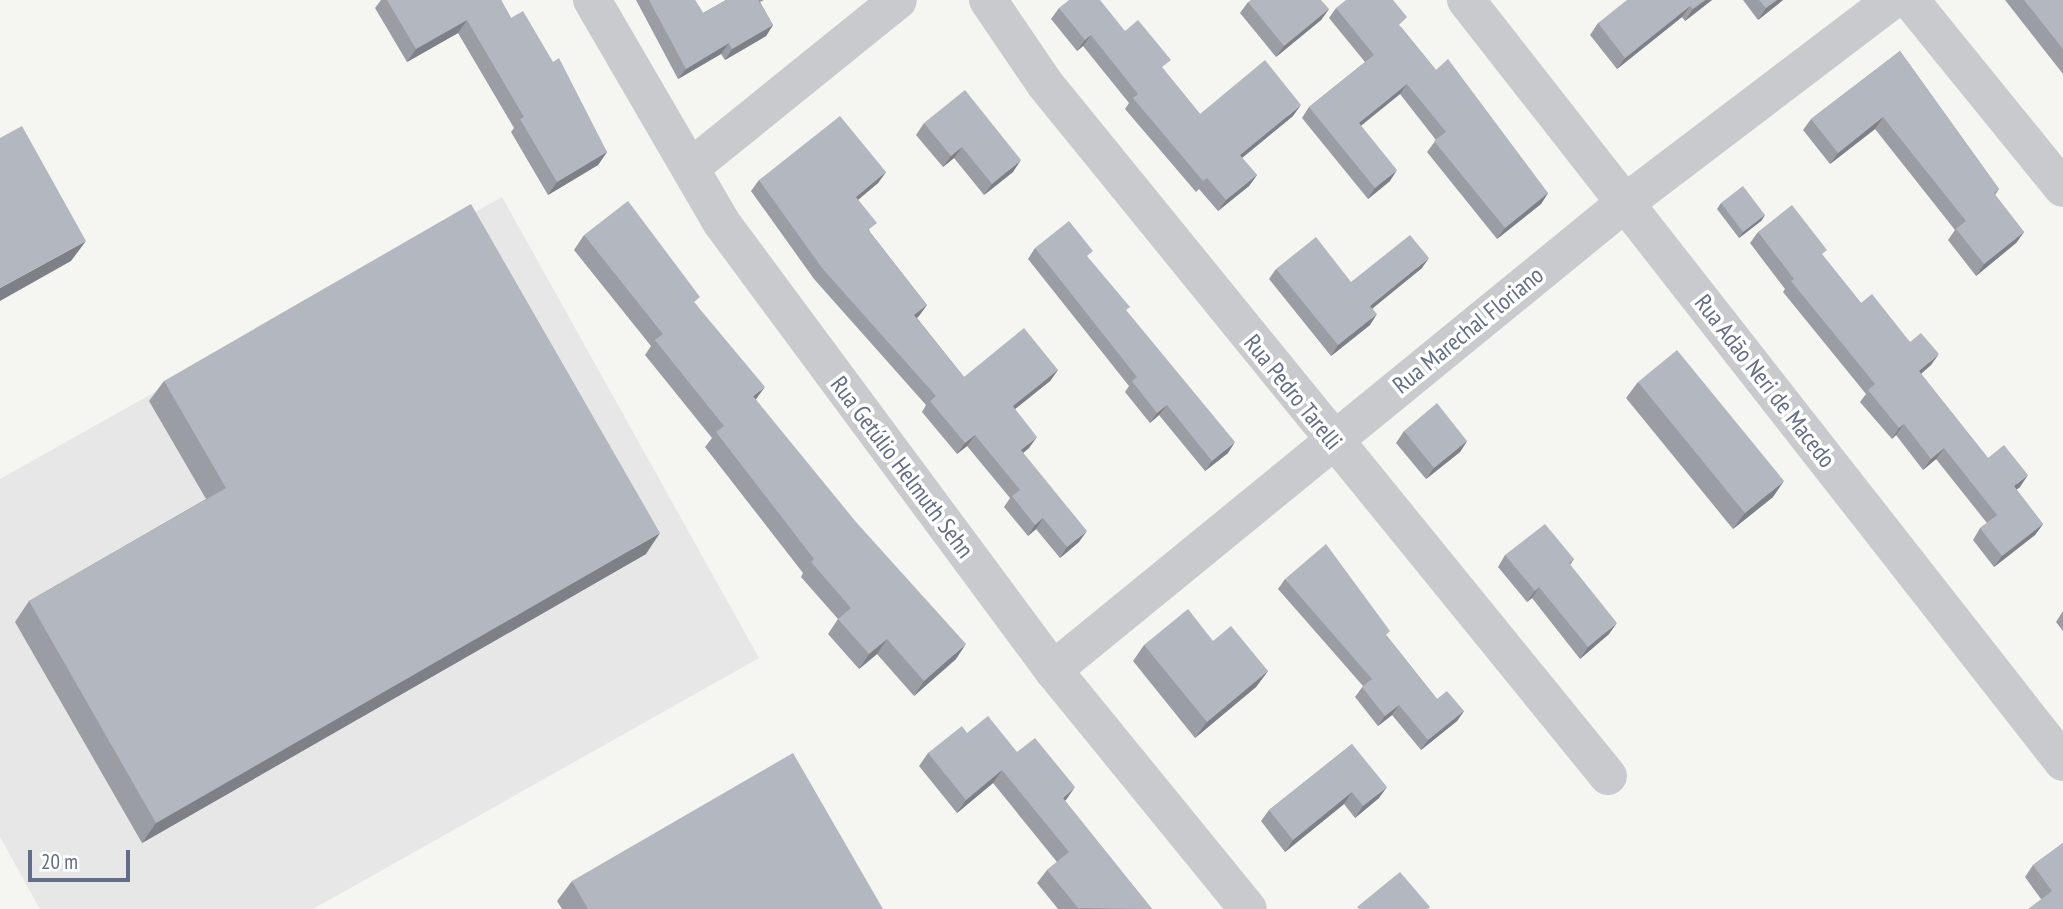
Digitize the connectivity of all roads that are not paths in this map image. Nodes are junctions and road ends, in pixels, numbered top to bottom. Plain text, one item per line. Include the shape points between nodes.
1 (592, 0) edge
2 (898, 0) edge
3 (988, 0) edge
4 (1466, 0) edge
5 (1892, 0) edge
6 (1910, 0) edge
7 (690, 168) junction
8 (2063, 188) edge
9 (1625, 202) junction
10 (1333, 440) junction
11 (1053, 670) junction
12 (2063, 762) edge
13 (1608, 776) dead end
14 (1248, 909) edge

1 - 7 street, Rua Getúlio Helmuth Sehn
2 - 7 street
3 - 10 street, Rua Pedro Tarelli via 1045,84
4 - 9 street, Rua Adão Neri de Macedo
5 - 9 street, Rua Marechal Floriano
6 - 8 street
7 - 11 street, Rua Getúlio Helmuth Sehn via 721,222
9 - 10 street, Rua Marechal Floriano
9 - 12 street, Rua Adão Neri de Macedo
10 - 11 street, Rua Marechal Floriano
10 - 13 street, Rua Pedro Tarelli
11 - 14 street, Rua Getúlio Helmuth Sehn

